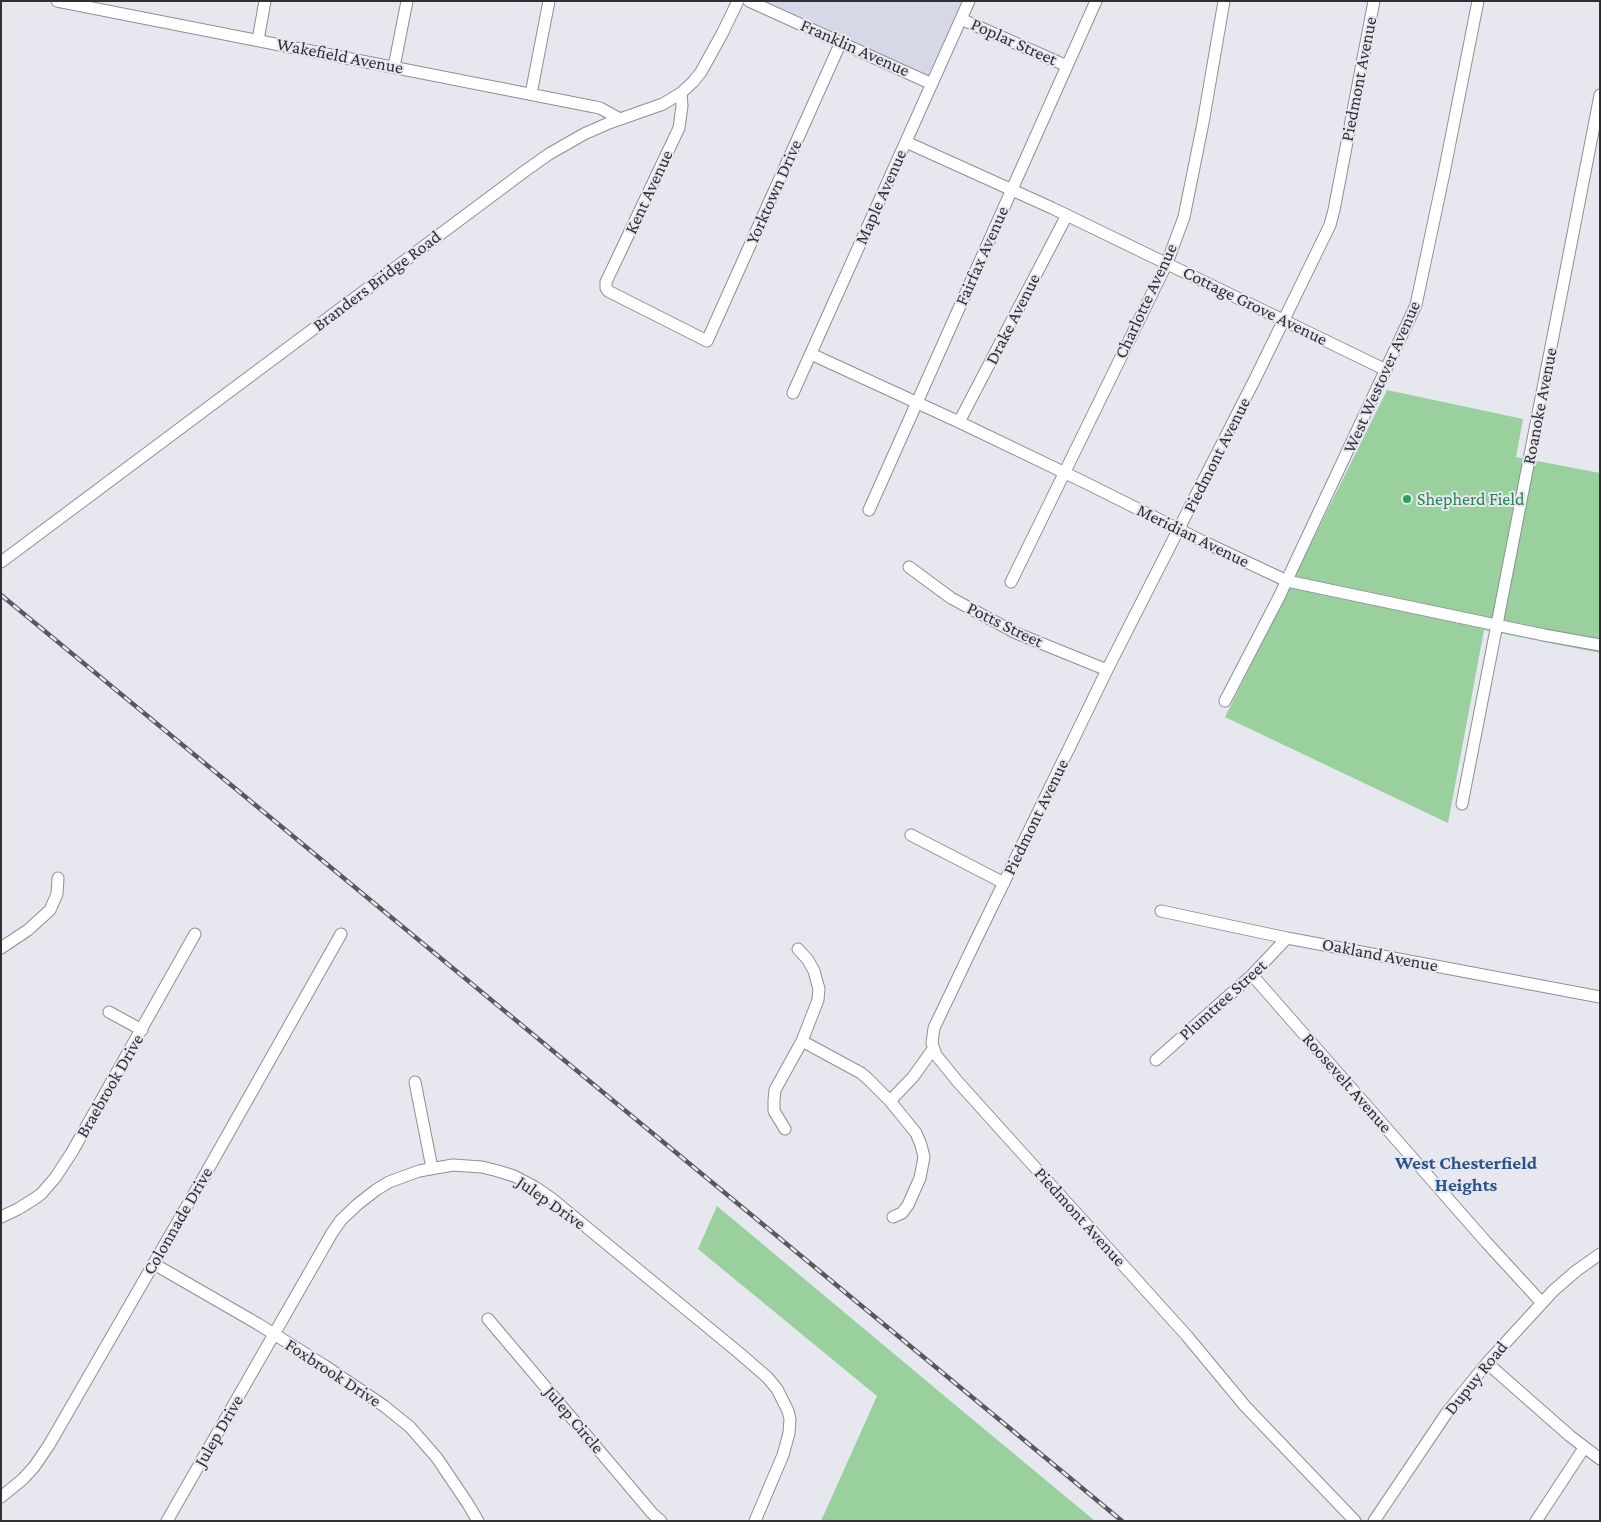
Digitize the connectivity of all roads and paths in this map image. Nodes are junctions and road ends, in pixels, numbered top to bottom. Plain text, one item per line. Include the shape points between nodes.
1 (57, 1) edge
2 (122, 1) edge
3 (265, 1) edge
4 (407, 1) edge
5 (549, 1) edge
6 (738, 1) edge
7 (749, 1) edge
8 (969, 1) edge
9 (1096, 1) edge
10 (1224, 1) edge
11 (1374, 1) edge
12 (1478, 1) edge
13 (120, 13) junction
14 (962, 19) junction
15 (258, 40) junction
16 (841, 42) junction
17 (1067, 66) junction
18 (394, 67) junction
19 (932, 84) junction
20 (681, 93) junction
21 (531, 94) junction
22 (1600, 95) edge
23 (620, 119) junction
24 (906, 142) junction
25 (1012, 190) junction
26 (1066, 215) junction
27 (1167, 263) junction
28 (606, 288) joint
29 (1284, 320) junction
30 (811, 354) junction
31 (1386, 370) junction
32 (793, 393) dead end
33 (917, 403) junction
34 (959, 422) junction
35 (1064, 473) junction
36 (869, 510) dead end
37 (1179, 530) junction
38 (1, 562) edge
39 (909, 567) dead end
40 (1287, 581) junction
41 (1011, 582) dead end
42 (1497, 625) junction
43 (1600, 645) edge
44 (1108, 670) junction
45 (1225, 701) dead end
46 (1462, 804) dead end
47 (911, 835) dead end
48 (58, 878) dead end
49 (1004, 883) junction
50 (1161, 911) dead end
51 (195, 934) dead end
52 (341, 934) dead end
53 (1287, 938) junction
54 (1, 948) edge
55 (798, 949) dead end
56 (1252, 975) junction
57 (1600, 996) edge
58 (109, 1012) dead end
59 (142, 1030) junction
60 (802, 1042) junction
61 (933, 1049) junction
62 (1156, 1060) dead end
63 (415, 1082) dead end
64 (890, 1101) junction
65 (785, 1129) dead end
66 (432, 1168) junction
67 (1, 1216) edge
68 (893, 1217) dead end
69 (1600, 1254) edge
70 (154, 1264) junction
71 (1542, 1303) junction
72 (488, 1319) dead end
73 (274, 1334) junction
74 (1486, 1363) junction
75 (1584, 1448) junction
76 (1600, 1459) edge
77 (1, 1497) edge
78 (167, 1521) edge
79 (478, 1521) edge
80 (661, 1521) edge
81 (754, 1521) edge
82 (1355, 1521) edge
83 (1374, 1521) edge
84 (1536, 1521) edge

1 - 13 street, Wakefield Avenue
2 - 13 street
3 - 15 street
4 - 18 street
5 - 21 street
6 - 20 street, Branders Bridge Road via 708,60
7 - 16 street, Franklin Avenue
8 - 14 street, Maple Avenue
9 - 17 street, Fairfax Avenue
10 - 27 street, Charlotte Avenue via 1184,217
11 - 29 street, Piedmont Avenue via 1330,225
12 - 31 street, West Westover Avenue via 1420,293
13 - 15 street, Wakefield Avenue
14 - 17 street, Poplar Street
14 - 19 street, Maple Avenue
15 - 18 street, Wakefield Avenue
16 - 19 street, Franklin Avenue
16 - 28 street, Yorktown Drive via 707,341
17 - 25 street, Fairfax Avenue
18 - 21 street, Wakefield Avenue
19 - 24 street, Maple Avenue
20 - 23 street, Branders Bridge Road via 663,104
20 - 28 street, Kent Avenue via 679,128
21 - 23 street, Wakefield Avenue via 600,108
22 - 42 street, Roanoke Avenue
23 - 38 street, Branders Bridge Road via 584,134 550,154
24 - 25 street, Cottage Grove Avenue
24 - 30 street, Maple Avenue
25 - 26 street, Cottage Grove Avenue
25 - 33 street, Fairfax Avenue
26 - 27 street, Cottage Grove Avenue
26 - 34 street, Drake Avenue
27 - 29 street, Cottage Grove Avenue
27 - 35 street, Charlotte Avenue
29 - 31 street, Cottage Grove Avenue
29 - 37 street, Piedmont Avenue
30 - 32 street, Maple Avenue
30 - 33 street, Meridian Avenue
31 - 40 street, West Westover Avenue
33 - 34 street, Meridian Avenue
33 - 36 street, Fairfax Avenue
34 - 35 street, Meridian Avenue
35 - 37 street, Meridian Avenue
35 - 41 street, Charlotte Avenue
37 - 40 street, Meridian Avenue
37 - 44 street, Piedmont Avenue
39 - 44 street, Potts Street via 951,598 1016,633
40 - 42 street, Meridian Avenue
40 - 45 street, West Westover Avenue
42 - 43 street, Meridian Avenue
42 - 46 street, Roanoke Avenue
44 - 49 street, Piedmont Avenue
47 - 49 street
48 - 54 street via 57,894 50,910
49 - 61 street, Piedmont Avenue via 934,1028
50 - 53 street, Oakland Avenue
51 - 59 street, Braebrook Drive
52 - 70 street, Colonnade Drive
53 - 56 street, Plumtree Street
53 - 57 street, Oakland Avenue
55 - 60 street via 814,971 819,990
56 - 62 street, Plumtree Street
56 - 71 street, Roosevelt Avenue
58 - 59 street
59 - 67 street, Braebrook Drive via 55,1178 34,1199
60 - 64 street via 861,1073
60 - 65 street via 775,1090 774,1111
61 - 64 street
61 - 82 street, Piedmont Avenue via 958,1082 1246,1406
63 - 66 street
64 - 68 street via 916,1133 924,1157 920,1178 908,1205
66 - 73 street, Julep Drive via 389,1182 341,1220
66 - 81 street, Julep Drive via 452,1165 482,1167 514,1176 535,1187 767,1377 788,1411 789,1433
69 - 71 street, Dupuy Road via 1576,1271
70 - 73 street, Foxbrook Drive
70 - 77 street, Colonnade Drive via 34,1467
71 - 74 street, Dupuy Road
72 - 80 street, Julep Circle
73 - 78 street, Julep Drive
73 - 79 street, Foxbrook Drive via 410,1427 452,1478
74 - 75 street
74 - 83 street, Dupuy Road via 1448,1411
75 - 76 street
75 - 84 street

